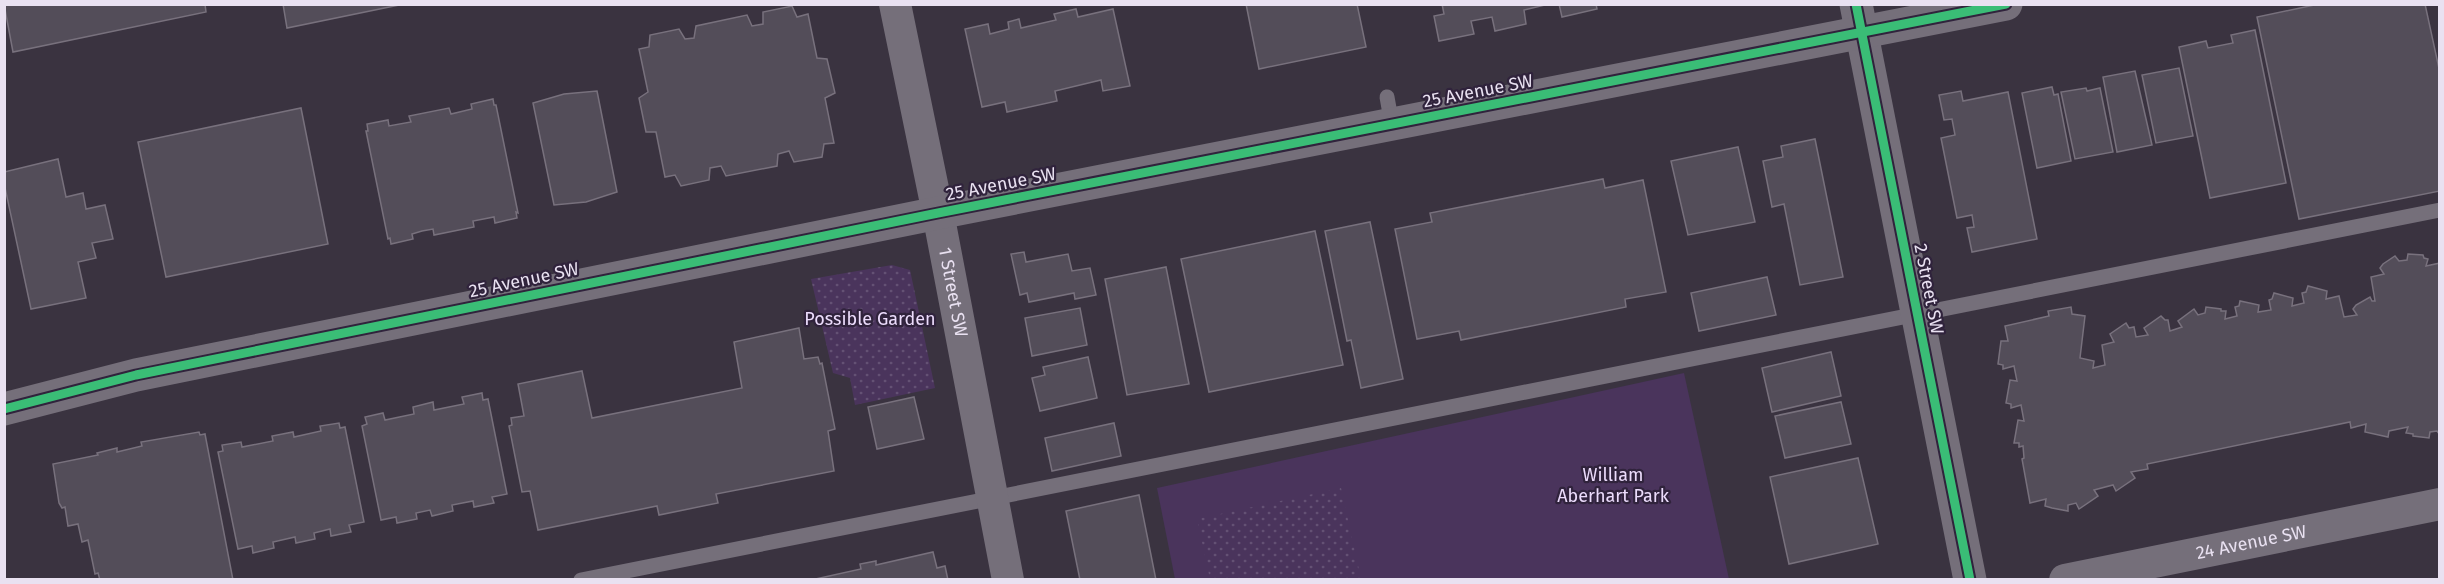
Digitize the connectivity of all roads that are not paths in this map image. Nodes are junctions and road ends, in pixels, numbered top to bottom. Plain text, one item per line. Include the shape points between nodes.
1 (895, 4) edge
2 (2006, 4) edge
3 (1859, 19) edge
4 (2439, 210) edge
5 (938, 213) junction
6 (1917, 313) junction
7 (4, 409) edge
8 (993, 498) junction
9 (2439, 504) edge
10 (581, 579) edge
11 (1008, 579) edge
12 (1970, 579) edge
13 (2065, 579) edge

1 - 5 street, 1 Street SW
2 - 3 street, 25 Avenue SW
3 - 5 street, 25 Avenue SW via 1389,111
3 - 6 street, 2 Street SW
4 - 6 lane
5 - 7 street, 25 Avenue SW via 147,373
5 - 8 street, 1 Street SW
6 - 8 lane
6 - 12 street, 2 Street SW
8 - 10 lane
8 - 11 street, 1 Street SW
9 - 13 street, 24 Avenue SW

